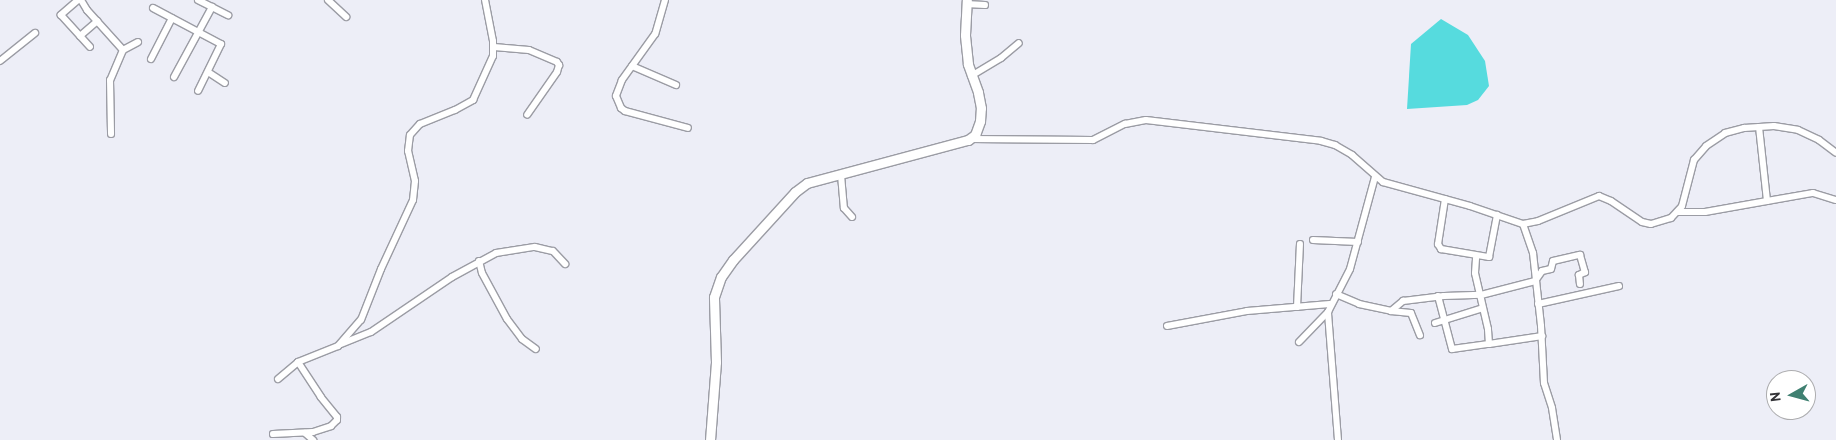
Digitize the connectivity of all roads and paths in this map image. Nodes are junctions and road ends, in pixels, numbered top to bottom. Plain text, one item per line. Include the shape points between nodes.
1 (79, 0) edge
2 (198, 0) edge
3 (329, 0) edge
4 (485, 0) edge
5 (665, 0) edge
6 (967, 2) edge
7 (985, 5) dead end
8 (212, 7) junction
9 (153, 8) dead end
10 (228, 15) dead end
11 (346, 17) dead end
12 (172, 18) junction
13 (97, 21) junction
14 (199, 32) junction
15 (35, 33) dead end
16 (80, 36) junction
17 (138, 42) dead end
18 (1019, 43) dead end
19 (90, 47) dead end
20 (494, 47) junction
21 (123, 50) junction
22 (151, 59) dead end
23 (0, 61) edge
24 (632, 66) junction
25 (208, 72) junction
26 (972, 76) junction
27 (174, 77) dead end
28 (225, 83) dead end
29 (676, 85) dead end
30 (198, 91) dead end
31 (527, 115) dead end
32 (1760, 127) junction
33 (688, 128) dead end
34 (111, 134) dead end
35 (971, 139) junction
36 (1836, 153) edge
37 (841, 175) junction
38 (1375, 177) junction
39 (1445, 199) junction
40 (1836, 200) edge
41 (1768, 201) junction
42 (1678, 212) junction
43 (1497, 215) junction
44 (852, 217) dead end
45 (1522, 224) junction
46 (1313, 240) dead end
47 (1358, 242) junction
48 (1300, 244) dead end
49 (1476, 257) junction
50 (479, 261) junction
51 (565, 264) dead end
52 (1535, 281) junction
53 (1580, 284) dead end
54 (1619, 286) dead end
55 (1336, 294) junction
56 (1481, 295) junction
57 (1438, 296) junction
58 (1330, 304) junction
59 (1538, 304) junction
60 (1298, 307) junction
61 (1483, 308) junction
62 (1390, 311) junction
63 (1328, 312) junction
64 (1444, 320) junction
65 (1435, 322) dead end
66 (1167, 326) dead end
67 (1420, 336) dead end
68 (1542, 336) junction
69 (1299, 342) dead end
70 (1489, 344) junction
71 (338, 346) junction
72 (536, 349) dead end
73 (298, 362) junction
74 (278, 379) dead end
75 (305, 433) junction
76 (273, 434) dead end
77 (313, 440) edge
78 (710, 440) edge
79 (1338, 440) edge
80 (1557, 440) edge

1 - 13 street
1 - 16 street via 61,15
2 - 8 street
3 - 11 street
4 - 20 street
5 - 24 street via 655,34
6 - 7 street
6 - 26 street via 965,35
8 - 10 street
8 - 14 street
9 - 12 street
12 - 14 street
12 - 22 street
13 - 16 street
13 - 21 street
14 - 25 street via 221,44
14 - 27 street
15 - 23 street
16 - 19 street
17 - 21 street
18 - 26 street
20 - 31 street via 529,50 559,65 558,72
20 - 71 street via 491,61 472,100 420,124 410,135 408,151 414,181 413,200 361,320
21 - 34 street via 110,80
24 - 29 street
24 - 33 street via 616,90 621,108 630,114
25 - 28 street
25 - 30 street
26 - 35 street via 980,108 977,131
32 - 36 street via 1798,130
32 - 41 street
32 - 42 street via 1726,133 1706,146 1694,160 1685,198
35 - 37 street
35 - 38 street via 1093,140 1119,126 1146,120 1321,141 1352,155
37 - 44 street via 844,208
37 - 78 street via 813,180 798,189 733,260 717,284
38 - 39 street
38 - 47 street
39 - 43 street
39 - 49 street via 1438,247
40 - 41 street via 1813,193
41 - 42 street via 1705,212
42 - 45 street via 1663,222 1651,224 1642,222 1599,196 1538,221
43 - 45 street
43 - 49 street via 1490,254 1486,258
45 - 52 street via 1531,243
46 - 47 street
47 - 55 street via 1346,280
48 - 60 street
49 - 56 street via 1475,273
50 - 51 street via 503,250 535,247 552,251
50 - 71 street via 371,332
50 - 72 street via 482,273 507,319 522,339
52 - 53 street via 1542,271 1551,269 1553,261 1581,255 1585,272 1578,275
52 - 56 street
52 - 59 street
54 - 59 street
55 - 58 street
55 - 62 street via 1359,304
56 - 57 street
56 - 61 street
57 - 62 street via 1403,301
57 - 64 street
58 - 60 street
58 - 63 street
59 - 68 street
60 - 66 street
61 - 64 street
61 - 70 street
62 - 67 street via 1411,313
63 - 69 street
63 - 79 street
64 - 65 street
64 - 70 street via 1452,349
68 - 70 street
68 - 80 street via 1544,383
71 - 73 street
73 - 74 street
73 - 75 street via 337,417 331,426
75 - 76 street
75 - 77 street

